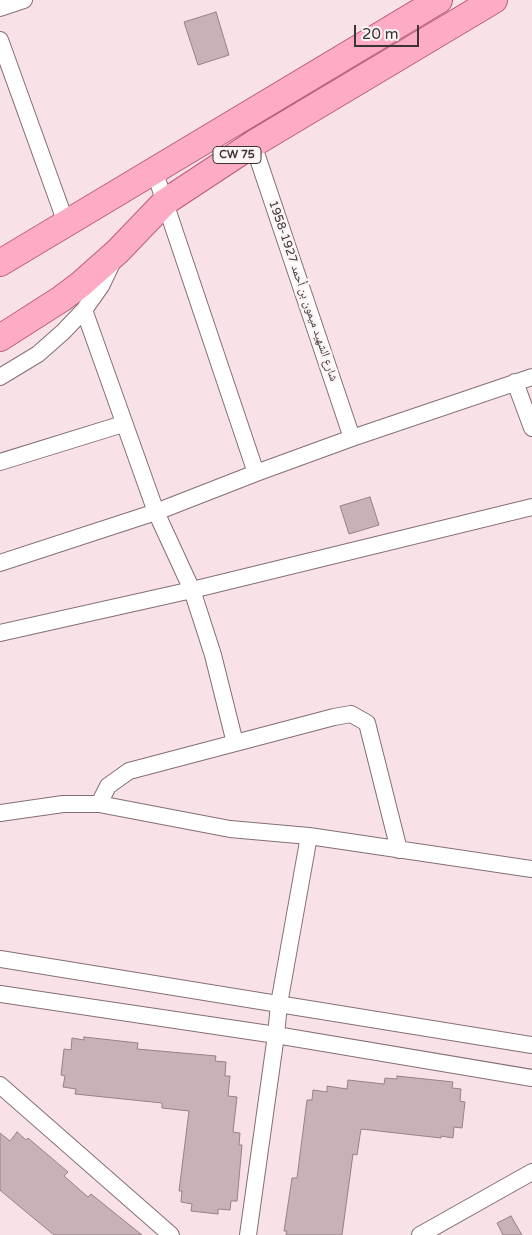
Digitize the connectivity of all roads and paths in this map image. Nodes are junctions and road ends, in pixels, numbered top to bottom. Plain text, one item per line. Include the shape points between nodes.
1 (24, 0) edge
2 (439, 0) edge
3 (494, 0) edge
4 (0, 8) edge
5 (0, 40) edge
6 (253, 144) junction
7 (154, 170) junction
8 (165, 202) junction
9 (66, 223) junction
10 (118, 251) junction
11 (0, 264) edge
12 (84, 310) junction
13 (0, 338) edge
14 (0, 377) edge
15 (532, 377) edge
16 (515, 382) junction
17 (123, 424) junction
18 (532, 428) edge
19 (352, 438) junction
20 (0, 462) edge
21 (256, 473) junction
22 (532, 507) edge
23 (156, 512) junction
24 (0, 563) edge
25 (192, 590) junction
26 (0, 633) edge
27 (235, 743) junction
28 (98, 804) junction
29 (0, 813) edge
30 (309, 836) junction
31 (399, 850) junction
32 (532, 869) edge
33 (0, 959) edge
34 (0, 994) edge
35 (279, 1004) junction
36 (276, 1035) junction
37 (532, 1045) edge
38 (532, 1078) edge
39 (0, 1084) edge
40 (532, 1172) edge
41 (171, 1235) edge
42 (248, 1235) edge
43 (420, 1235) edge

1 - 4 street
2 - 7 main road, CW 75
3 - 6 main road, CW 75
5 - 9 street
6 - 8 main road, CW 75
6 - 19 street, شارع الشهيد ميمون بن أحمد 1927-1958
7 - 8 street
7 - 9 main road, CW 75
8 - 10 main road, CW 75
8 - 21 street
9 - 11 main road, CW 75
10 - 12 street via 101,286
10 - 13 main road, CW 75 via 61,299
12 - 14 street via 38,354
12 - 17 street
15 - 16 street
16 - 18 street
16 - 19 street
17 - 20 street
17 - 23 street
19 - 21 street
21 - 23 street
22 - 25 street
23 - 24 street
23 - 25 street
25 - 26 street
25 - 27 street via 213,655
27 - 28 street via 129,771 108,786
27 - 31 street via 351,714 367,723
28 - 29 street via 62,804
28 - 30 street via 230,829
30 - 31 street
30 - 35 street
31 - 32 street
33 - 35 street
34 - 36 street
35 - 36 street
35 - 37 street
36 - 38 street
36 - 42 street
39 - 41 street
40 - 43 street

